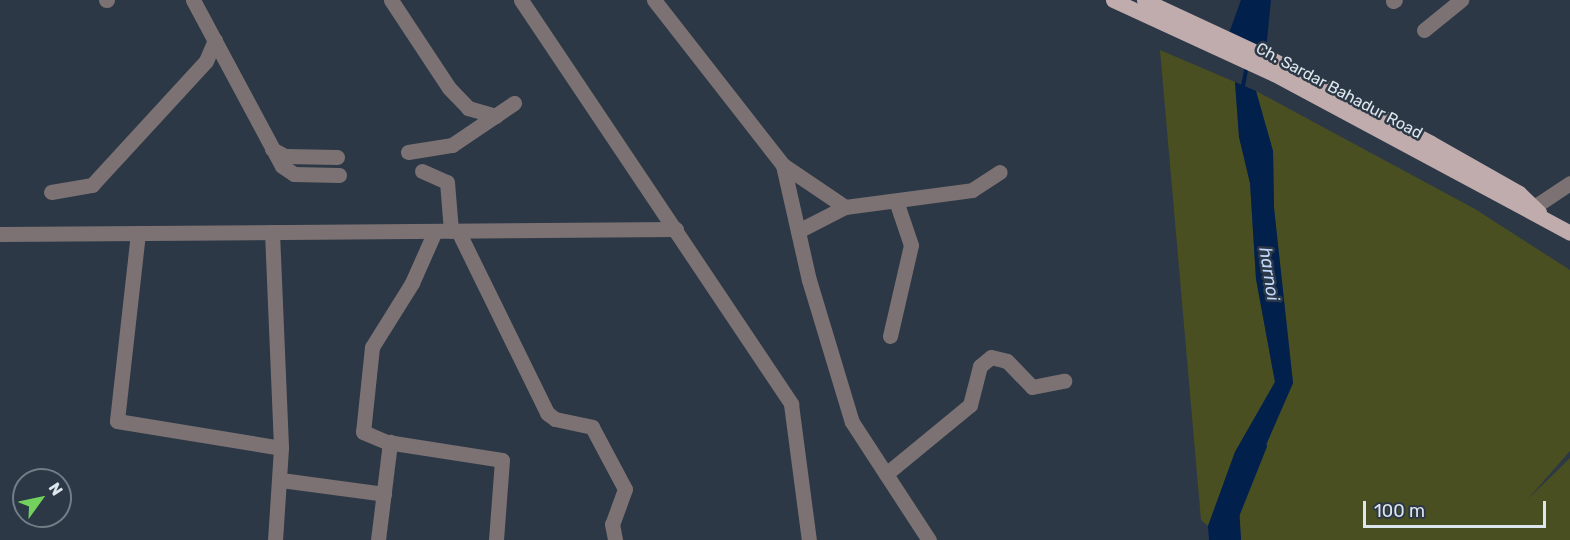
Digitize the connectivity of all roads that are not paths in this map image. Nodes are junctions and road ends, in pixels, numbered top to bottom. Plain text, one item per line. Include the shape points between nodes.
1 (391, 0) edge
2 (521, 0) edge
3 (654, 0) edge
4 (1113, 0) edge
5 (1144, 0) edge
6 (1159, 0) edge
7 (1461, 0) edge
8 (192, 2) edge
9 (1424, 30) dead end
10 (1211, 31) junction
11 (215, 40) junction
12 (1226, 46) junction
13 (1274, 67) junction
14 (514, 103) dead end
15 (496, 116) junction
16 (272, 149) junction
17 (408, 152) dead end
18 (337, 157) dead end
19 (783, 165) junction
20 (422, 171) dead end
21 (1000, 172) dead end
22 (339, 175) dead end
23 (1570, 183) edge
24 (51, 192) dead end
25 (896, 201) junction
26 (845, 207) junction
27 (1534, 207) junction
28 (1546, 219) junction
29 (676, 229) junction
30 (435, 231) junction
31 (454, 231) junction
32 (798, 231) junction
33 (272, 232) junction
34 (138, 233) junction
35 (1570, 233) edge
36 (0, 234) edge
37 (890, 336) dead end
38 (1064, 381) dead end
39 (390, 442) junction
40 (281, 448) junction
41 (886, 474) junction
42 (281, 480) junction
43 (384, 494) junction
44 (275, 540) edge
45 (378, 540) edge
46 (496, 540) edge
47 (615, 540) edge
48 (809, 540) edge
49 (929, 540) edge

1 - 15 street via 449,88 468,108
2 - 29 street
3 - 19 street
4 - 12 main road, Ch. Sardar Bahadur Road
5 - 10 main road, Ch. Sardar Bahadur Road
6 - 10 street
7 - 9 street
8 - 11 street
10 - 12 main road, Ch. Sardar Bahadur Road
11 - 16 street
11 - 24 street via 206,61 92,185
12 - 13 main road, Ch. Sardar Bahadur Road
13 - 27 main road, Ch. Sardar Bahadur Road via 1481,171
13 - 28 main road, Ch. Sardar Bahadur Road via 1512,205
14 - 15 street
15 - 17 street via 452,145
16 - 18 street via 285,156
16 - 22 street via 294,174
19 - 26 street
19 - 32 street
20 - 31 street via 447,182
21 - 25 street via 972,190
23 - 27 street
25 - 26 street
25 - 37 street via 911,245
26 - 32 street
27 - 28 main road, Ch. Sardar Bahadur Road
28 - 35 main road, Ch. Sardar Bahadur Road
29 - 31 street
29 - 48 street via 791,404
30 - 31 street
30 - 33 street
30 - 39 street via 412,283 372,347 363,432
31 - 47 street via 547,413 565,423 592,427 625,489 612,524
32 - 41 street via 852,422
33 - 34 street
33 - 40 street
34 - 36 street
34 - 40 street via 117,421 129,427
38 - 41 street via 1032,387 1007,361 991,357 980,366 970,405
39 - 43 street
39 - 46 street via 502,460
40 - 42 street
41 - 49 street
42 - 43 street
42 - 44 street
43 - 45 street

